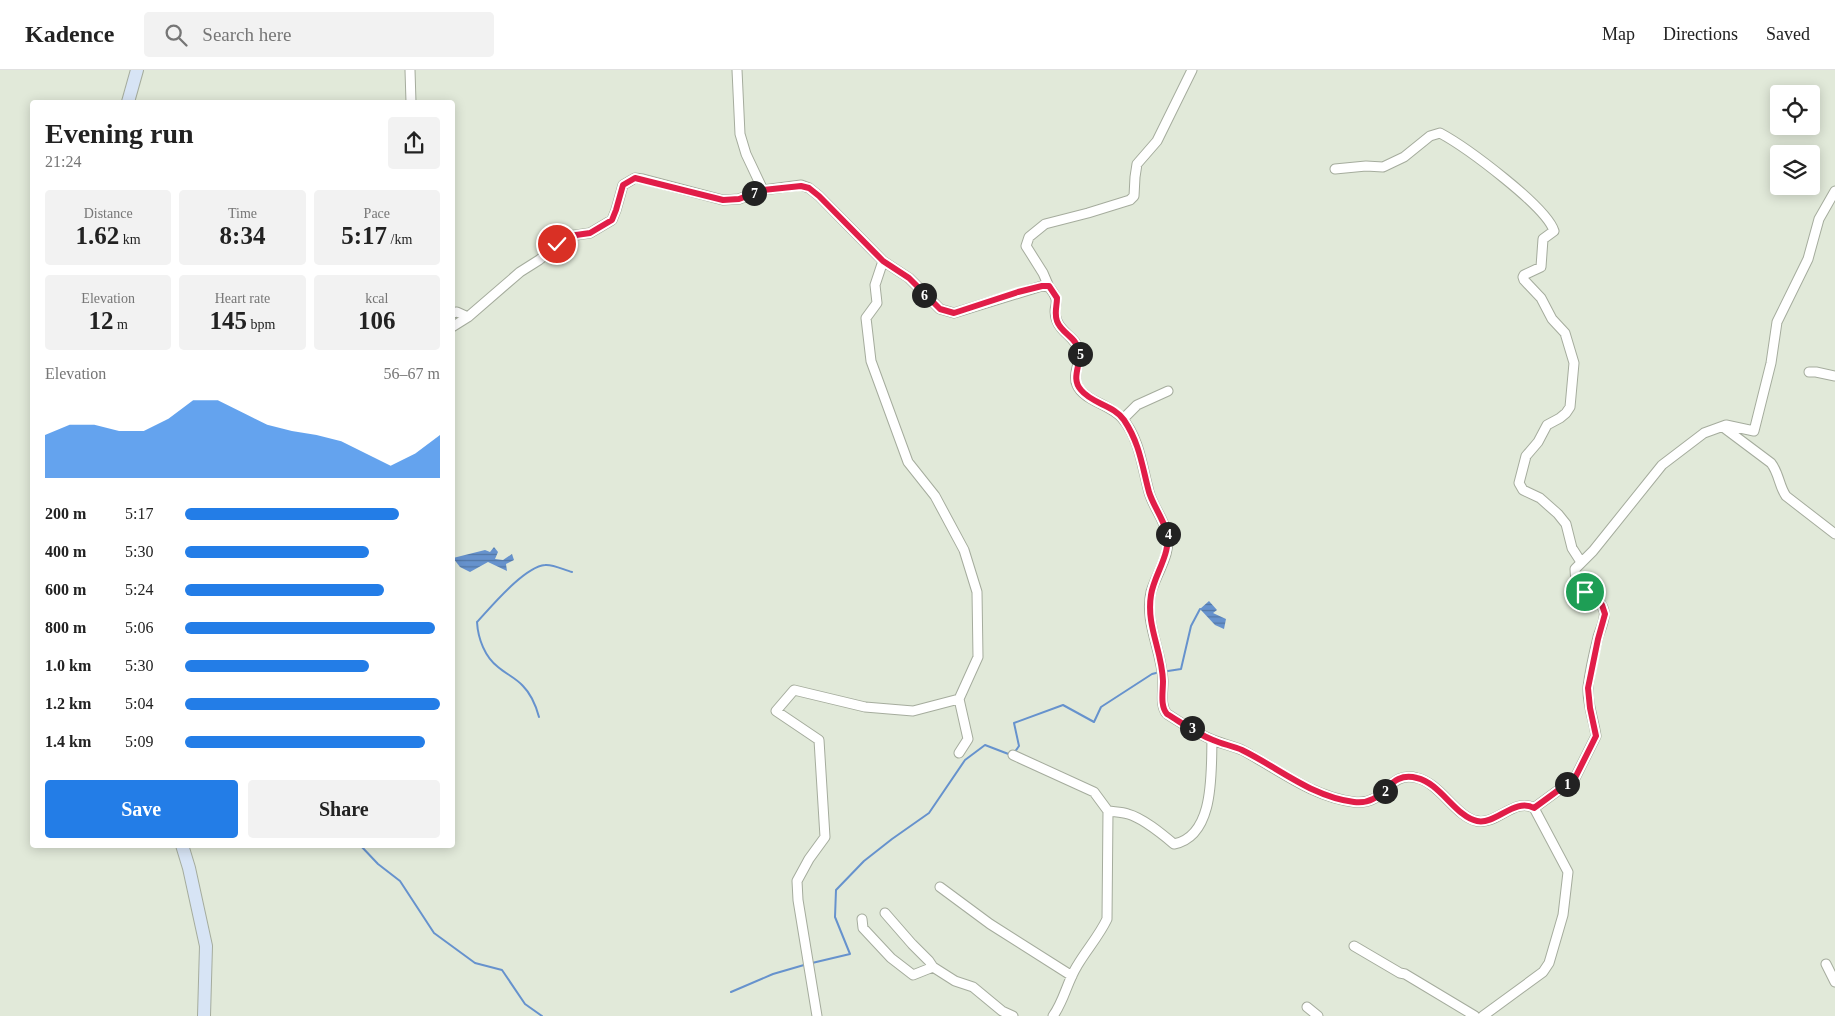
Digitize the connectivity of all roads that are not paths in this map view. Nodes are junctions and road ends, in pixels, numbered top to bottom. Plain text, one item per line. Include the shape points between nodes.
1 (137, 70) edge
2 (410, 70) edge
3 (737, 70) edge
4 (1192, 70) edge
5 (129, 100) edge
6 (411, 100) edge
7 (1335, 169) dead end
8 (763, 190) junction
9 (1835, 191) edge
10 (883, 261) junction
11 (1049, 286) junction
12 (455, 312) edge
13 (468, 317) junction
14 (455, 325) edge
15 (1809, 372) dead end
16 (1835, 376) edge
17 (1168, 391) dead end
18 (1123, 419) junction
19 (1722, 427) junction
20 (1835, 534) edge
21 (1581, 562) junction
22 (959, 699) junction
23 (1212, 740) junction
24 (959, 753) dead end
25 (1013, 755) dead end
26 (1534, 808) junction
27 (1108, 811) junction
28 (183, 848) edge
29 (940, 887) dead end
30 (885, 913) dead end
31 (862, 919) dead end
32 (1354, 946) dead end
33 (1826, 964) dead end
34 (933, 967) junction
35 (1072, 976) junction
36 (1835, 982) edge
37 (1308, 1007) dead end
38 (204, 1016) edge
39 (817, 1016) edge
40 (1013, 1016) edge
41 (1053, 1016) edge
42 (1318, 1016) edge
43 (1476, 1016) edge
44 (1483, 1016) edge

1 - 5 main road
2 - 6 street
3 - 8 street via 740,134
4 - 11 street via 1157,141 1137,164 1134,196 1130,200 1045,224 1029,237 1026,246
7 - 21 street via 1382,167 1440,133 1532,201 1549,222 1554,232 1544,239 1543,264 1523,277 1565,333 1574,363 1574,377 1570,407 1547,425 1526,456 1519,484 1522,490 1552,507 1566,524 1572,548
8 - 10 street via 809,188
8 - 13 street via 739,199 723,200 643,179 630,180 623,185 612,220 590,233 569,236 520,272
9 - 19 street via 1819,219 1808,259 1777,322 1772,363 1754,431
10 - 11 street via 909,278 940,309 954,313 1018,292
10 - 22 street via 875,284 876,303 866,318 871,361 908,462 935,496 964,550 976,592 978,657
11 - 18 street via 1057,298 1057,322 1078,345 1077,384 1086,394
12 - 13 street
13 - 14 street
15 - 16 street
17 - 18 street via 1137,404
18 - 23 street via 1139,448 1149,492 1168,536 1149,608 1163,679 1164,710
19 - 20 street via 1771,463 1786,496
19 - 21 street via 1704,433 1662,465
21 - 26 street via 1575,569 1578,583 1602,605 1605,614 1588,688 1596,736 1575,778
22 - 24 street via 968,739
22 - 39 street via 913,710 865,707 794,690 776,711 819,740 825,837 798,881 798,900
23 - 26 street via 1241,750 1321,794 1355,802 1369,802 1404,776 1426,780 1478,822 1526,805
23 - 27 street via 1206,811 1194,834 1184,842 1174,844 1128,814
25 - 27 street via 1094,792
26 - 44 street via 1568,872 1563,915 1544,972
27 - 35 street via 1107,919 1102,932
28 - 38 main road via 206,946
29 - 35 street via 990,924
30 - 34 street
31 - 34 street via 863,928 891,958 913,975
32 - 43 street
33 - 36 street
34 - 40 street via 955,981 973,987
35 - 41 street
37 - 42 street

